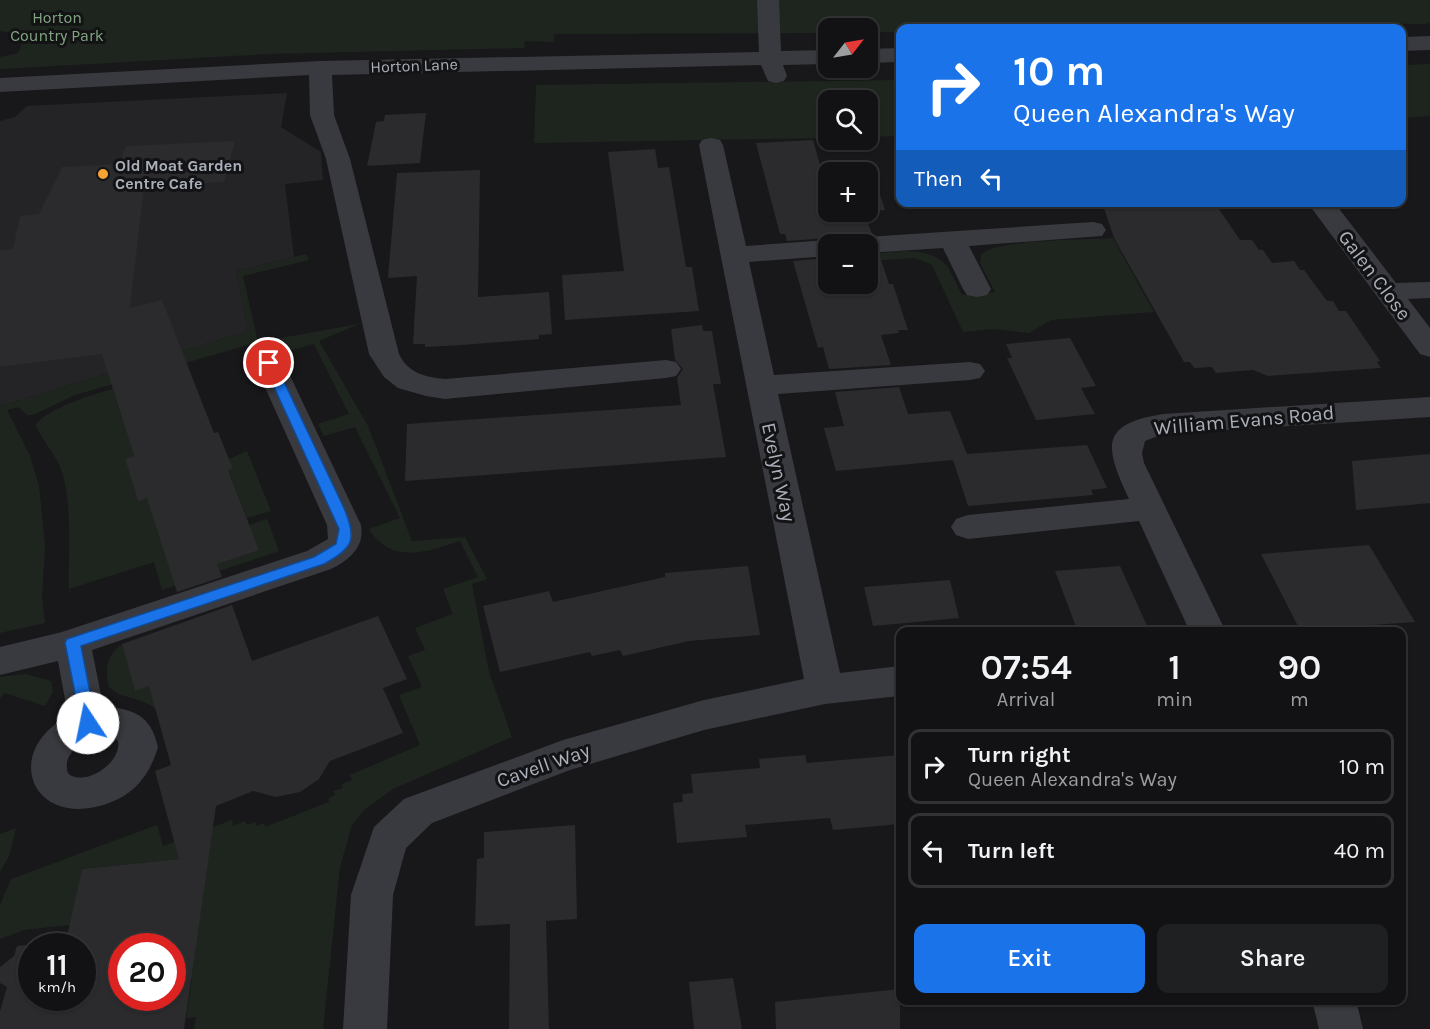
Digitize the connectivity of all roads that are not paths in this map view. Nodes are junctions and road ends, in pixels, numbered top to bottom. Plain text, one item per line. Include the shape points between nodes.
1 (768, 0) edge
2 (1430, 43) edge
3 (1406, 44) edge
4 (896, 55) edge
5 (878, 56) edge
6 (818, 59) edge
7 (773, 67) junction
8 (320, 68) junction
9 (0, 85) edge
10 (711, 145) dead end
11 (1324, 207) edge
12 (1094, 230) dead end
13 (953, 240) junction
14 (878, 244) edge
15 (818, 249) edge
16 (734, 255) junction
17 (976, 289) dead end
18 (1430, 290) edge
19 (1389, 292) junction
20 (1430, 348) edge
21 (269, 363) dead end
22 (666, 369) dead end
23 (970, 371) dead end
24 (760, 386) junction
25 (1430, 407) edge
26 (1149, 508) junction
27 (968, 527) dead end
28 (1206, 627) edge
29 (72, 643) junction
30 (0, 661) edge
31 (896, 681) edge
32 (825, 689) junction
33 (88, 723) dead end
34 (1335, 1005) edge
35 (365, 1029) edge
36 (1341, 1029) edge

1 - 7 street
2 - 3 street
4 - 5 street
6 - 7 street, Horton Lane
7 - 8 street, Horton Lane
8 - 9 street, Horton Lane
8 - 22 street via 322,115 338,159 384,354 396,374 422,387 445,389
10 - 16 street, Evelyn Way
11 - 19 street, Galen Close
12 - 13 street
13 - 14 street
13 - 17 street
15 - 16 street
16 - 24 street, Evelyn Way
18 - 19 street
19 - 20 street, Galen Close
21 - 29 street via 346,529 339,550
23 - 24 street
24 - 32 street, Evelyn Way
25 - 26 street, William Evans Road via 1143,428 1130,437 1125,448
26 - 27 street
26 - 28 street, William Evans Road
29 - 30 street
29 - 33 street
31 - 32 street, Cavell Way
32 - 35 street, Cavell Way via 704,715 563,756 418,811 387,839 372,895
34 - 36 street

